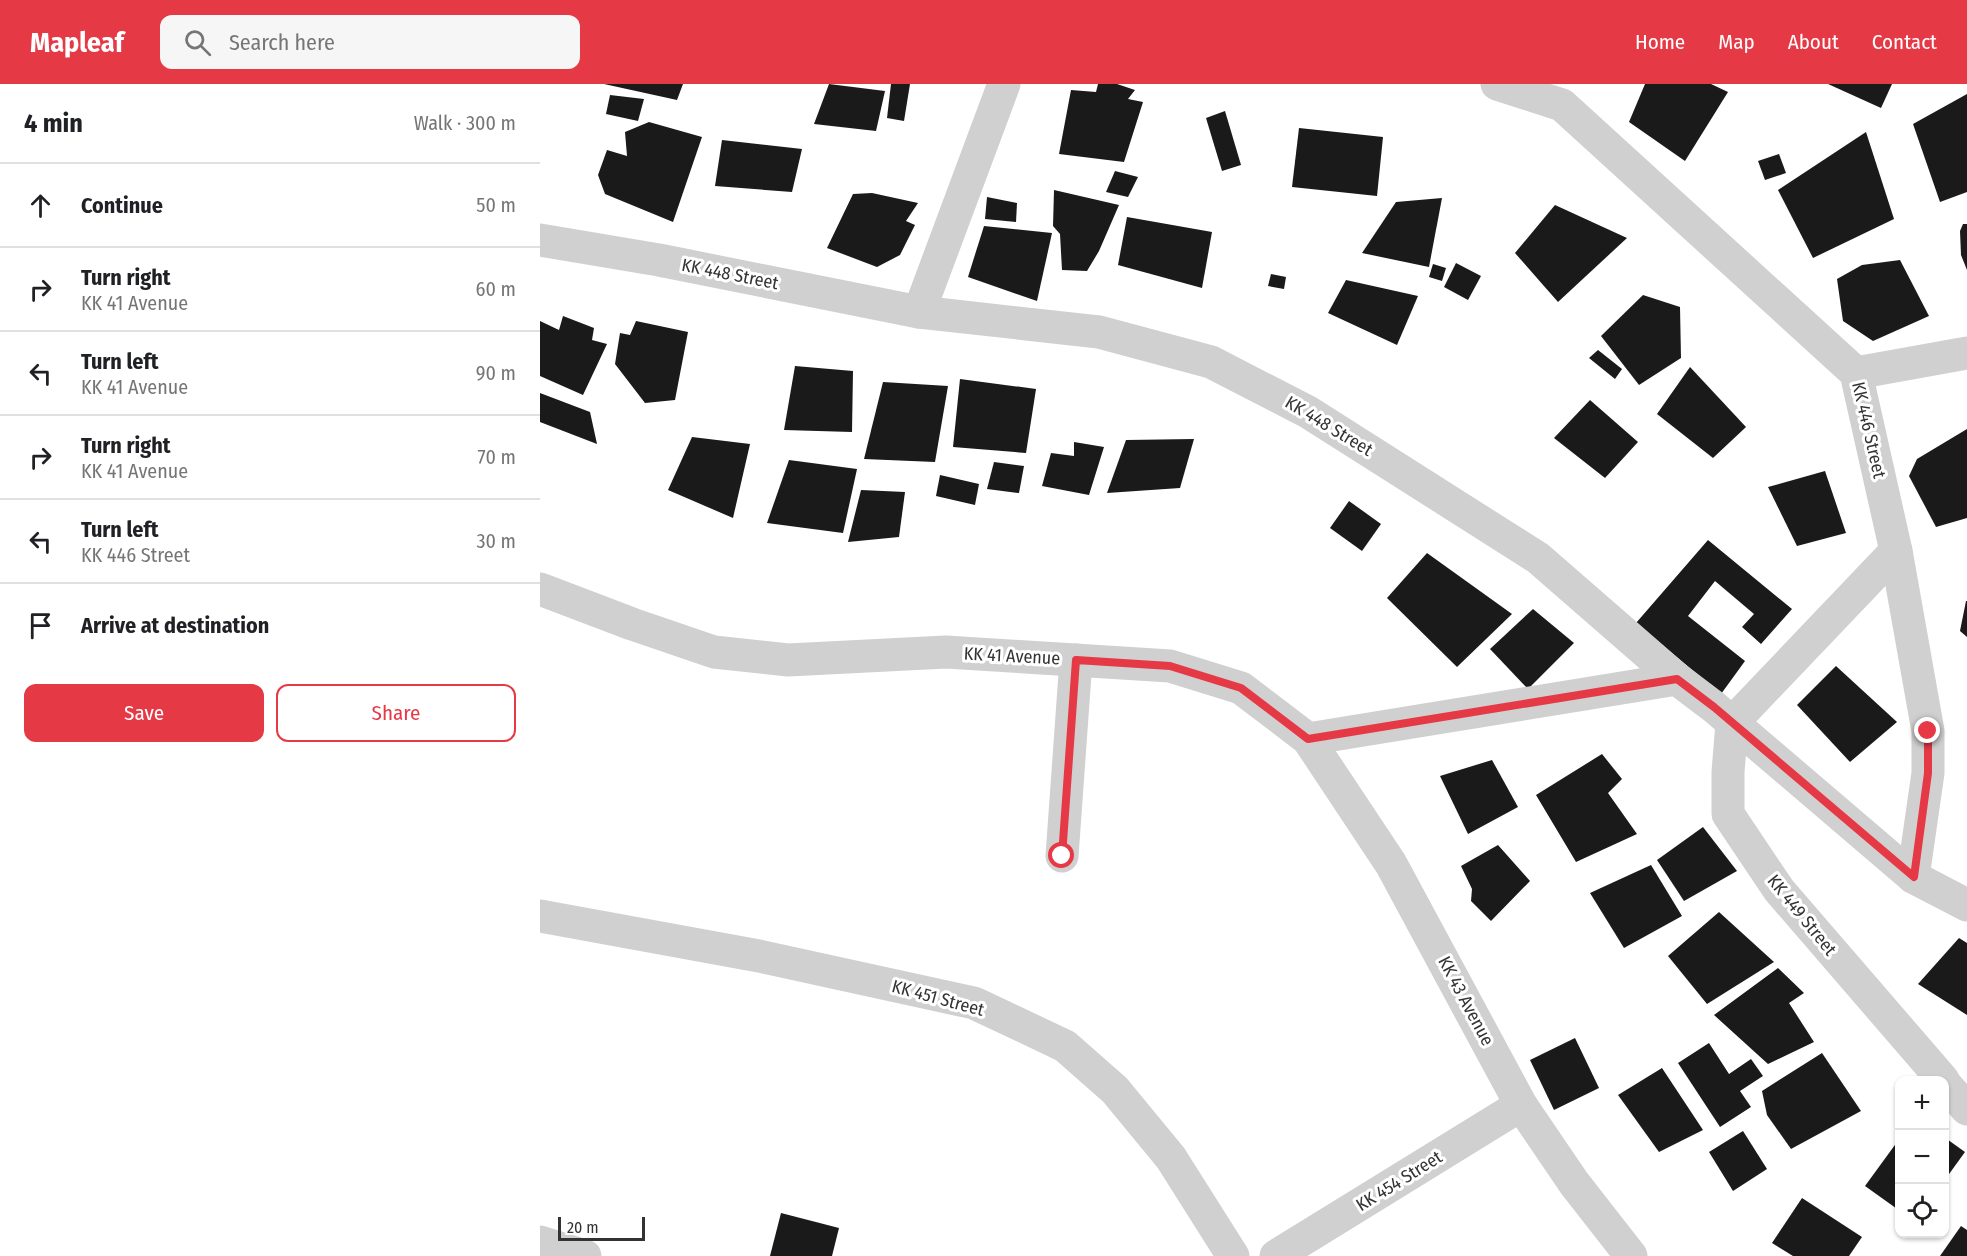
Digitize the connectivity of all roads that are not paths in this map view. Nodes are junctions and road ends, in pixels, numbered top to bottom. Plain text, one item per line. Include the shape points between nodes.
1 (1004, 84) edge
2 (1497, 84) edge
3 (1559, 94) edge
4 (540, 240) edge
5 (919, 312) junction
6 (1967, 353) edge
7 (1856, 373) junction
8 (1896, 551) junction
9 (540, 589) edge
10 (1076, 660) junction
11 (1677, 679) junction
12 (1732, 723) junction
13 (1308, 739) junction
14 (1062, 856) dead end
15 (1914, 877) junction
16 (1967, 905) edge
17 (540, 916) edge
18 (1938, 1076) edge
19 (1949, 1089) edge
20 (1521, 1105) junction
21 (1967, 1109) edge
22 (540, 1242) edge
23 (585, 1256) edge
24 (1233, 1256) edge
25 (1276, 1256) edge
26 (1631, 1256) edge

1 - 5 street
2 - 3 street, KK 446 Street
3 - 7 street, KK 446 Street
4 - 5 street, KK 448 Street
5 - 11 street, KK 448 Street via 1100,332 1211,362 1308,412 1538,558
6 - 7 street
7 - 8 street, KK 446 Street
8 - 12 street
8 - 15 street, KK 446 Street via 1928,731 1928,773
9 - 10 street, KK 41 Avenue via 714,652 788,660 946,652
10 - 13 street, KK 41 Avenue via 1170,666 1241,688
10 - 14 street
11 - 12 street
11 - 13 street
12 - 15 street
12 - 18 street, KK 449 Street via 1728,814 1779,890
13 - 20 street, KK 43 Avenue via 1391,864
15 - 16 street
17 - 24 street, KK 451 Street via 759,956 974,1003 1065,1046 1115,1090 1171,1158
19 - 21 street, KK 449 Street
20 - 25 street, KK 454 Street
20 - 26 street, KK 43 Avenue via 1574,1183
22 - 23 street

